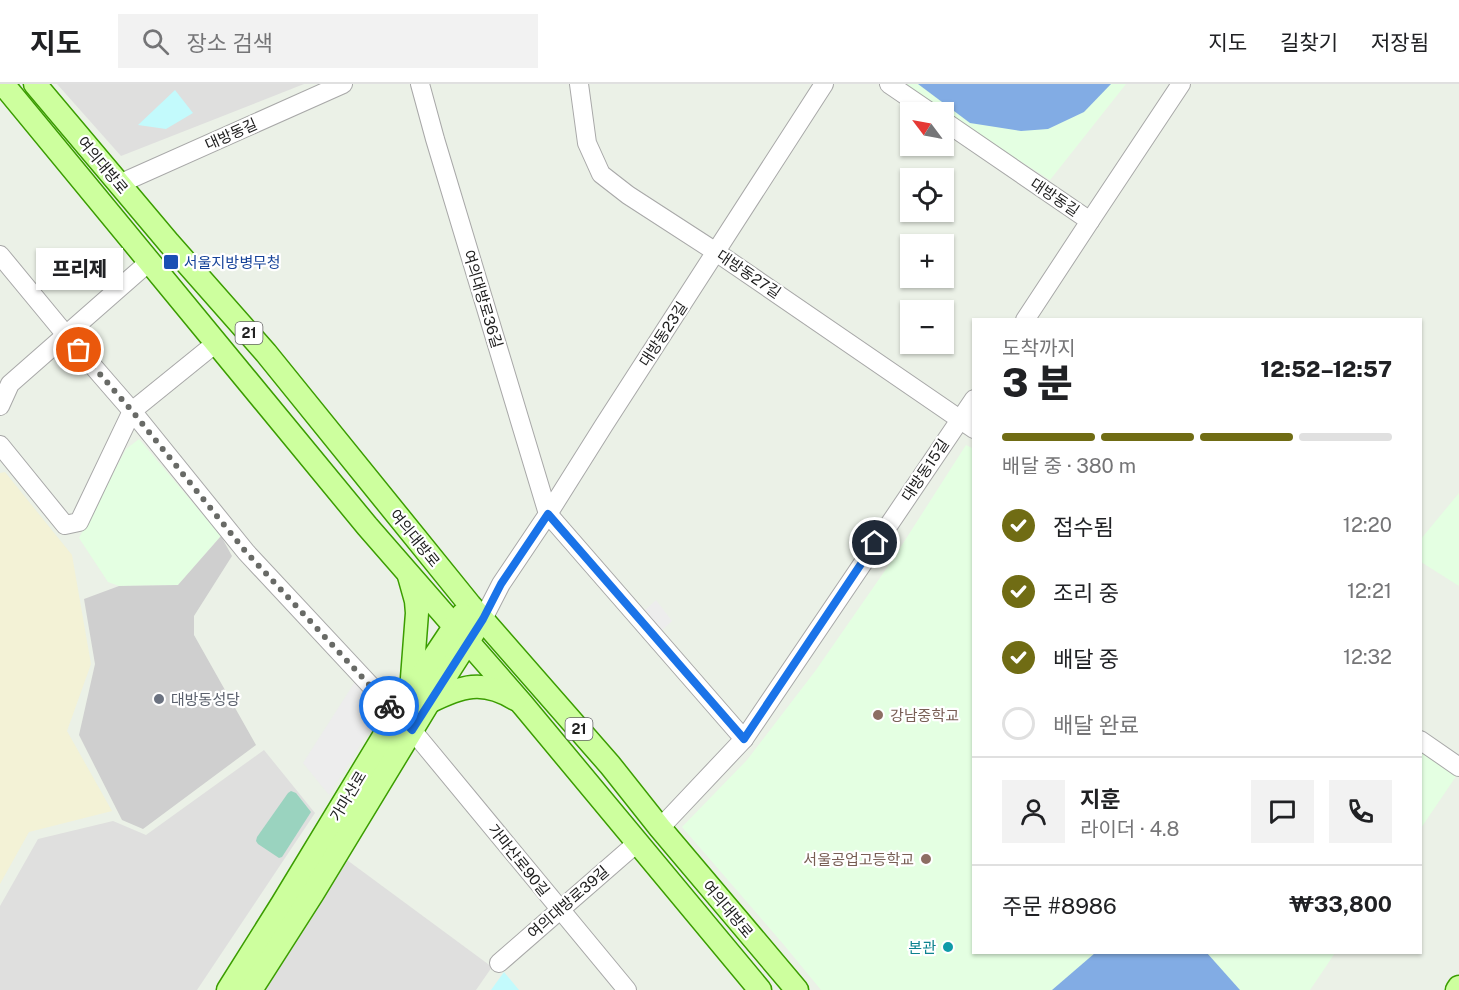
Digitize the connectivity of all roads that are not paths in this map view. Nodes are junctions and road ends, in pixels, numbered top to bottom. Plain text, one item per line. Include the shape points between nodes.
1 (3, 84) edge
2 (35, 84) edge
3 (343, 84) edge
4 (420, 84) edge
5 (579, 84) edge
6 (824, 84) edge
7 (889, 84) edge
8 (1181, 84) edge
9 (915, 102) edge
10 (954, 128) edge
11 (119, 184) junction
12 (100, 202) junction
13 (1090, 221) junction
14 (169, 243) junction
15 (716, 252) junction
16 (0, 255) edge
17 (149, 262) junction
18 (1026, 318) edge
19 (66, 335) junction
20 (216, 343) junction
21 (5, 382) edge
22 (0, 406) edge
23 (972, 406) edge
24 (132, 411) junction
25 (967, 424) edge
26 (0, 445) edge
27 (548, 514) junction
28 (409, 574) junction
29 (476, 612) junction
30 (461, 633) junction
31 (420, 698) junction
32 (523, 705) junction
33 (405, 723) junction
34 (744, 739) junction
35 (1422, 741) edge
36 (1459, 767) edge
37 (660, 828) junction
38 (638, 842) junction
39 (559, 909) junction
40 (499, 963) dead end
41 (228, 990) edge
42 (250, 990) edge
43 (627, 990) edge
44 (759, 990) edge
45 (797, 990) edge

1 - 12 main road, 여의대방로
2 - 11 main road, 여의대방로 / 21
3 - 11 street, 대방동길
4 - 27 street, 여의대방로36길
5 - 15 street, 대방동27길 via 587,143 601,174
6 - 15 street, 대방동23길
7 - 9 street
8 - 13 street, 대방동길
10 - 13 street, 대방동길
11 - 12 main road
11 - 14 main road, 여의대방로 / 21
12 - 17 main road, 여의대방로
13 - 18 street
14 - 17 main road
14 - 29 main road, 여의대방로 / 21 via 266,353
15 - 25 street, 대방동27길
15 - 27 street, 대방동23길
16 - 19 street, 가마산로90길
17 - 19 street
17 - 20 main road, 여의대방로
19 - 21 street
19 - 24 street, 가마산로90길
20 - 24 street
20 - 28 main road, 여의대방로
21 - 22 street
23 - 25 street, 대방동15길
24 - 26 street via 79,522 65,525
24 - 33 street, 가마산로90길 via 246,552
25 - 34 street, 대방동15길 via 875,543
27 - 29 street, 대방동23길 via 501,584
27 - 34 street
28 - 30 main road, 여의대방로
28 - 31 main road via 416,601
29 - 30 main road, 가마산로
29 - 37 main road, 여의대방로 / 21
30 - 31 main road, 가마산로
30 - 32 main road, 여의대방로
31 - 32 main road via 476,686 490,687
31 - 33 main road, 가마산로
32 - 38 main road, 여의대방로
33 - 39 street, 가마산로90길
33 - 41 main road, 가마산로
33 - 42 main road, 가마산로 via 339,850
34 - 37 street, 대방동15길
35 - 36 street
37 - 45 main road, 여의대방로 / 21
38 - 39 street, 여의대방로39길
38 - 44 main road, 여의대방로
39 - 40 street, 여의대방로39길
39 - 43 street, 가마산로90길

